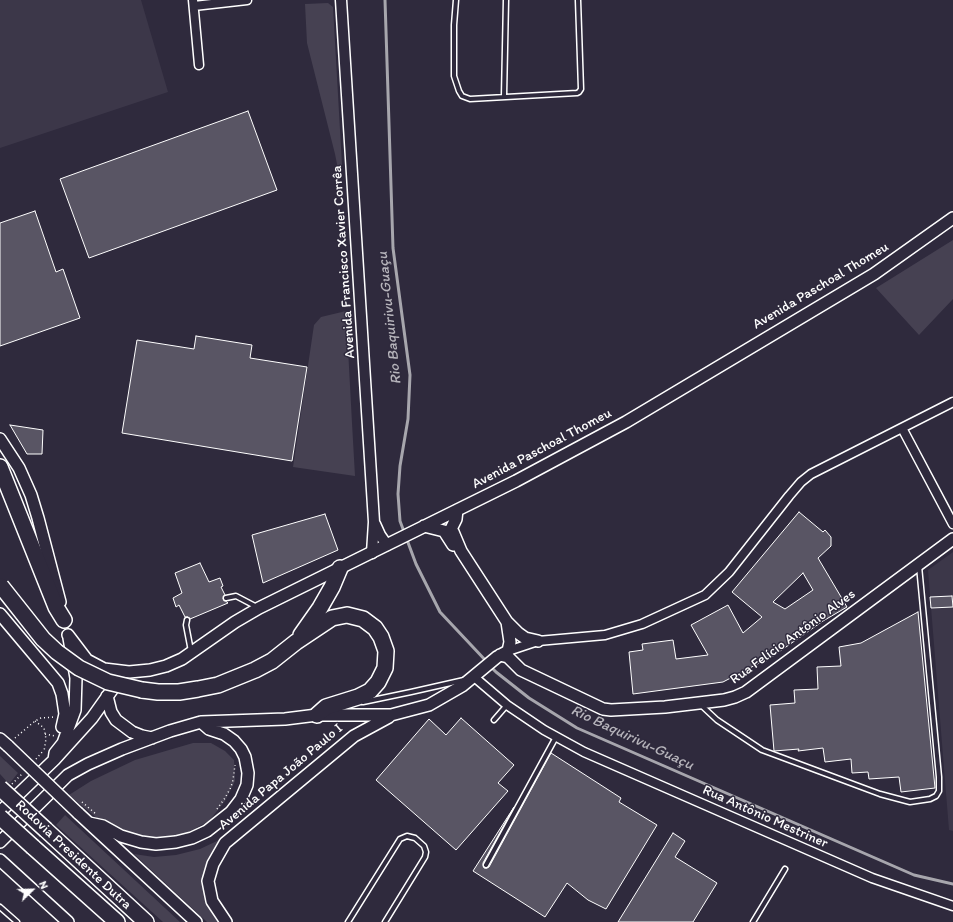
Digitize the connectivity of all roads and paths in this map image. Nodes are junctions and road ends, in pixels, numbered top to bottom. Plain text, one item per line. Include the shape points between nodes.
1 (247, 0) edge
2 (341, 0) edge
3 (456, 0) edge
4 (506, 0) edge
5 (578, 0) edge
6 (193, 3) edge
7 (199, 65) dead end
8 (504, 96) junction
9 (953, 218) edge
10 (953, 402) edge
11 (902, 428) junction
12 (0, 439) edge
13 (0, 468) edge
14 (457, 510) junction
15 (374, 522) junction
16 (953, 524) edge
17 (422, 527) junction
18 (953, 539) edge
19 (387, 545) junction
20 (461, 552) junction
21 (372, 553) junction
22 (918, 563) junction
23 (340, 568) junction
24 (0, 584) edge
25 (226, 598) dead end
26 (259, 608) junction
27 (0, 614) edge
28 (64, 620) junction
29 (187, 620) dead end
30 (507, 622) junction
31 (68, 635) junction
32 (538, 641) junction
33 (296, 642) junction
34 (191, 653) junction
35 (502, 654) junction
36 (129, 672) junction
37 (471, 678) junction
38 (107, 696) junction
39 (360, 702) dead end
40 (698, 703) junction
41 (506, 705) junction
42 (336, 710) dead end
43 (316, 715) junction
44 (391, 715) junction
45 (59, 716) dead end
46 (494, 720) dead end
47 (36, 721) junction
48 (201, 722) junction
49 (45, 734) junction
50 (556, 737) junction
51 (152, 738) junction
52 (59, 740) junction
53 (7, 741) edge
54 (44, 751) dead end
55 (54, 760) junction
56 (236, 760) dead end
57 (0, 788) edge
58 (80, 800) dead end
59 (216, 810) dead end
60 (0, 812) edge
61 (0, 817) edge
62 (100, 817) dead end
63 (89, 823) junction
64 (0, 842) edge
65 (0, 860) edge
66 (486, 865) dead end
67 (785, 869) dead end
68 (953, 906) edge
69 (0, 907) edge
70 (58, 917) edge
71 (16, 922) edge
72 (68, 922) edge
73 (117, 922) edge
74 (146, 922) edge
75 (196, 922) edge
76 (226, 922) edge
77 (348, 922) edge
78 (385, 922) edge
79 (753, 922) edge

1 - 6 street
2 - 15 street, Avenida Francisco Xavier Corrêa
3 - 8 lane via 454,76 459,91 467,98
4 - 8 lane
5 - 8 lane via 581,89 579,92
6 - 7 street
9 - 14 main road, Avenida Paschoal Thomeu via 874,274 626,422
10 - 11 street
11 - 16 street
11 - 32 street via 822,468 801,482 729,572 705,595 642,624 605,635
12 - 28 main road via 19,468 31,495
13 - 28 highway via 56,607
14 - 17 main road, Avenida Paschoal Thomeu
14 - 20 main road via 451,529
15 - 19 street, Avenida Francisco Xavier Corrêa
15 - 21 street, Avenida Francisco Xavier Corrêa
17 - 19 main road, Avenida Paschoal Thomeu
17 - 20 main road via 444,531
18 - 22 main road, Rua Felício Antônio Alves
19 - 21 main road, Avenida Paschoal Thomeu
20 - 30 main road
21 - 23 main road, Avenida Paschoal Thomeu
22 - 40 main road, Rua Felício Antônio Alves via 746,692 724,700
22 - 40 lane via 939,777 939,791 936,796 910,802 880,794 762,750 717,720
23 - 26 main road, Avenida Paschoal Thomeu
23 - 33 highway via 320,608
24 - 33 highway, bridge via 43,639 79,668 108,682 142,690 179,692 218,685 272,662
25 - 26 lane via 236,596
26 - 34 main road, Avenida Paschoal Thomeu
27 - 52 main road via 58,683 65,714
28 - 31 main road
29 - 34 lane
30 - 32 main road via 525,638
30 - 35 main road via 510,642
31 - 36 main road via 92,663 104,668
31 - 52 main road via 76,678 75,710
32 - 35 street
33 - 43 highway via 332,618 347,615 363,619 374,628 381,637 386,651 385,668 370,691 358,698 326,707
34 - 36 main road, Avenida Paschoal Thomeu via 166,666
35 - 37 main road
35 - 40 main road, Rua Felício Antônio Alves via 521,670 603,709
36 - 38 main road
37 - 39 lane
37 - 41 street, Rua Antônio Mestriner
37 - 44 main road via 429,705
38 - 51 main road via 110,712 116,720 132,732
38 - 55 main road via 92,718
41 - 46 lane
41 - 50 street, Rua Antônio Mestriner
42 - 43 lane
43 - 44 main road
43 - 48 main road via 285,719
44 - 76 main road, Avenida Papa João Paulo I via 354,736 225,844 213,864 208,881 212,901
45 - 47 path
47 - 49 path
47 - 53 path
48 - 51 main road
48 - 63 main road via 234,741 245,757 248,772 246,785 241,799 231,812 207,831 192,838 156,844 121,836 103,826
49 - 52 path
49 - 54 path
50 - 66 lane
50 - 68 street, Rua Antônio Mestriner via 584,752 872,878
51 - 64 main road via 108,755 68,775
52 - 55 main road
53 - 63 main road, bridge
55 - 60 main road
56 - 59 path via 231,787
57 - 74 highway, Rodovia Presidente Dutra, bridge
58 - 62 path
61 - 73 highway, Rodovia Presidente Dutra, bridge
63 - 75 main road
65 - 70 main road
67 - 79 lane
69 - 71 lane
70 - 72 main road
77 - 78 lane via 400,839 408,836 415,838 424,846 425,857

